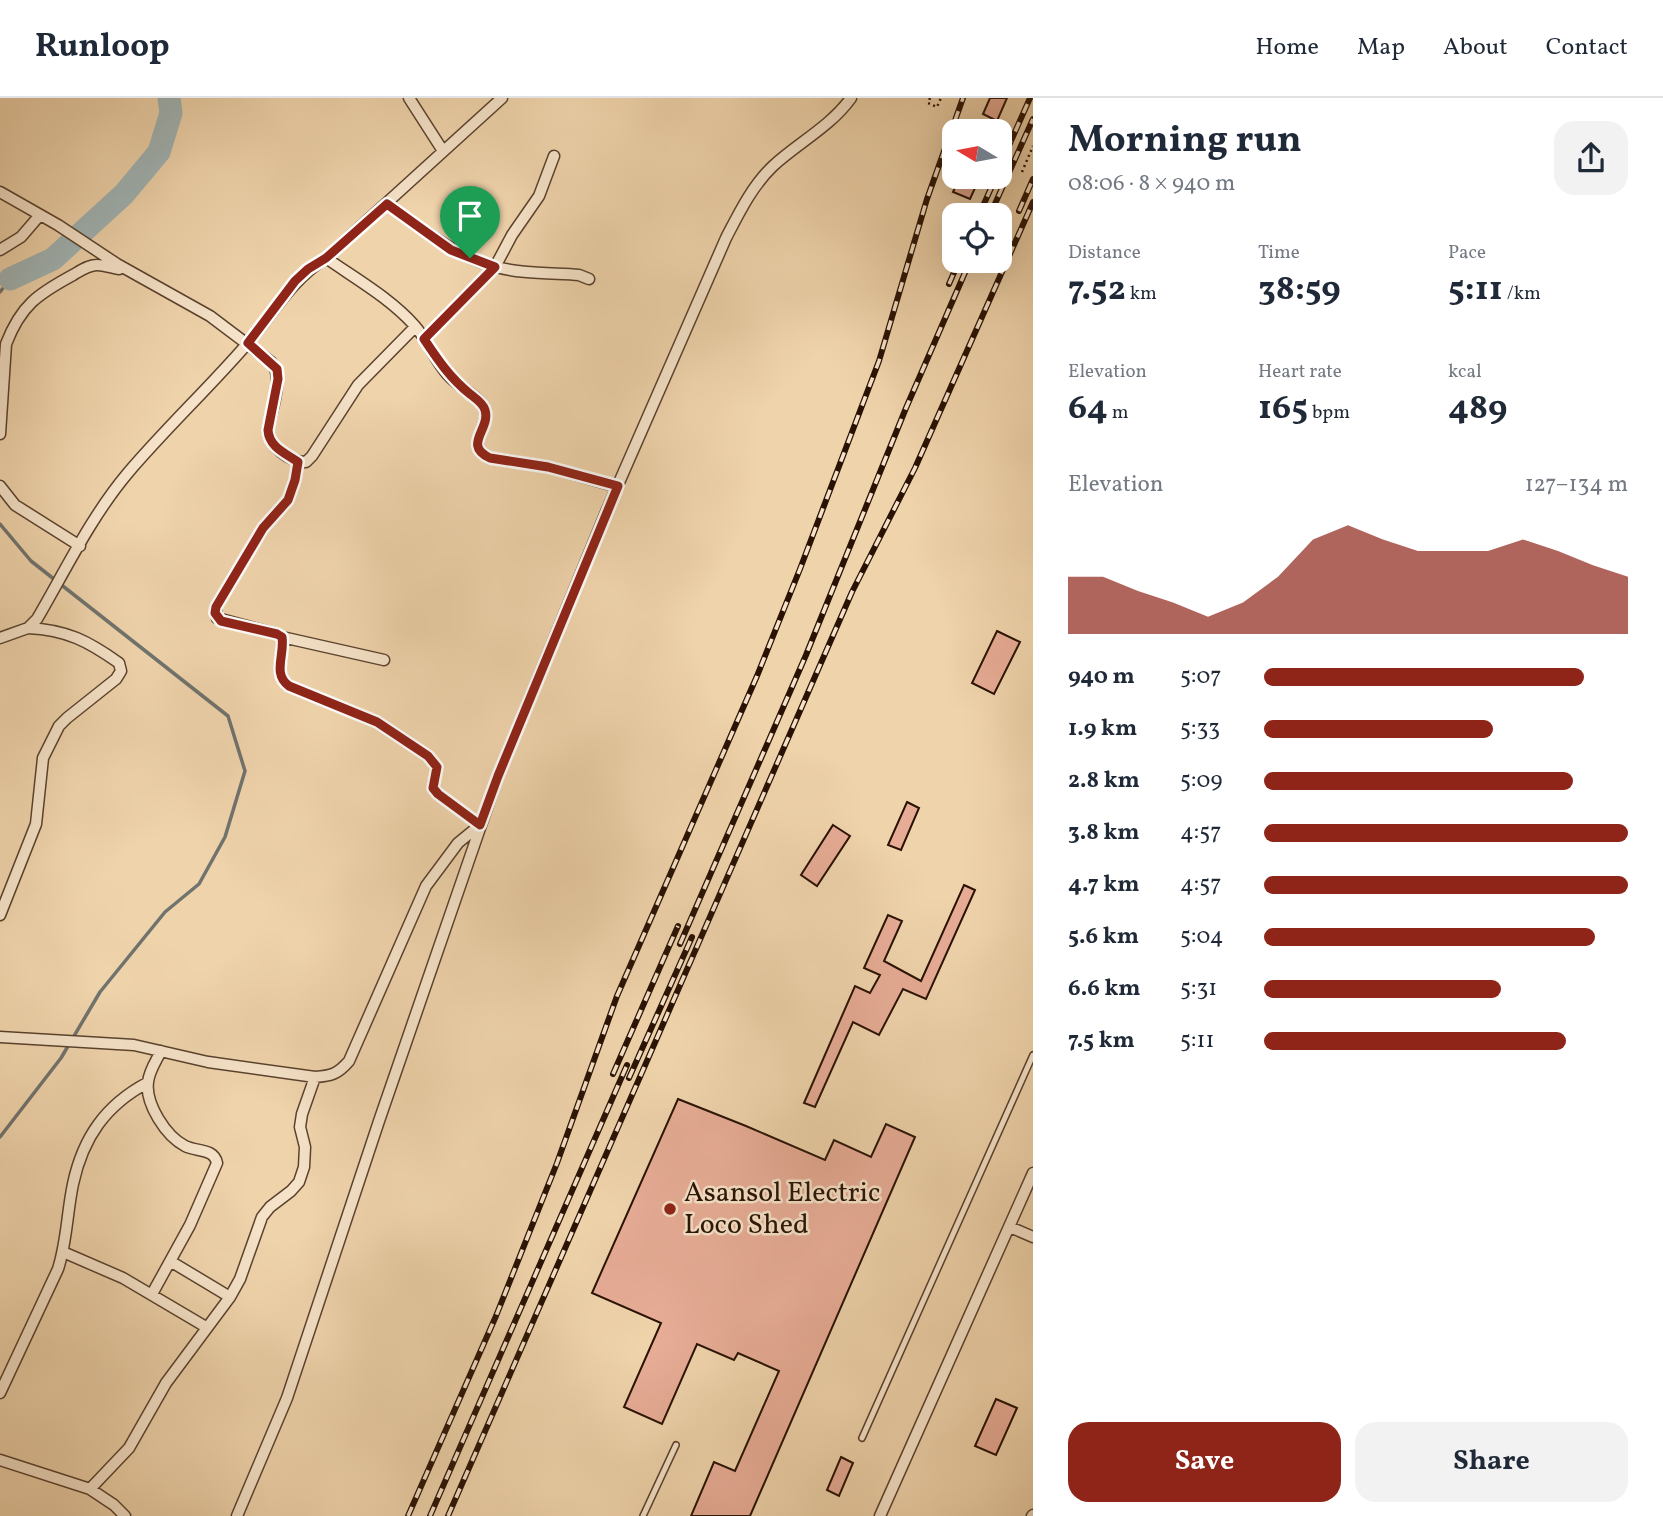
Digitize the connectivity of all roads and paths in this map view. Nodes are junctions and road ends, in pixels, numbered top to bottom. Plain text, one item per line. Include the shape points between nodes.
1 (410, 98) edge
2 (502, 98) edge
3 (851, 98) edge
4 (930, 98) edge
5 (941, 98) edge
6 (1033, 146) edge
7 (443, 151) junction
8 (554, 156) dead end
9 (1022, 172) dead end
10 (0, 192) edge
11 (387, 204) junction
12 (40, 215) junction
13 (0, 250) edge
14 (326, 258) junction
15 (495, 267) junction
16 (130, 271) junction
17 (589, 279) dead end
18 (415, 327) junction
19 (424, 339) junction
20 (248, 343) junction
21 (0, 434) edge
22 (298, 462) junction
23 (0, 486) edge
24 (618, 486) junction
25 (77, 550) junction
26 (33, 624) junction
27 (282, 637) junction
28 (0, 638) edge
29 (384, 660) dead end
30 (480, 825) junction
31 (5, 890) edge
32 (0, 915) edge
33 (0, 1037) edge
34 (162, 1051) junction
35 (1033, 1055) edge
36 (314, 1077) junction
37 (148, 1083) junction
38 (1033, 1173) edge
39 (1010, 1227) junction
40 (1033, 1237) edge
41 (63, 1252) junction
42 (170, 1261) junction
43 (152, 1294) junction
44 (230, 1297) junction
45 (206, 1327) junction
46 (0, 1393) edge
47 (862, 1438) dead end
48 (676, 1445) dead end
49 (0, 1460) edge
50 (90, 1489) junction
51 (125, 1516) edge
52 (237, 1516) edge
53 (643, 1516) edge
54 (880, 1516) edge

1 - 7 street
2 - 7 street
3 - 24 street via 773,166 748,197
4 - 5 path via 928,103 937,107
6 - 9 path
7 - 11 street
8 - 15 street via 539,195
10 - 12 street
11 - 14 street
11 - 15 street via 451,250
12 - 13 street via 21,237
12 - 16 street
14 - 18 street via 383,297
14 - 20 street via 295,281
15 - 17 street
15 - 19 street
16 - 20 street
16 - 21 street via 88,267 29,304 6,344
18 - 19 street
18 - 22 street via 358,385 313,456
19 - 24 street via 447,374 485,411 478,438 482,454
20 - 22 street via 277,369 268,437
20 - 25 street via 127,475
22 - 27 street via 288,500 263,528 215,613 221,621
23 - 25 street via 15,505
24 - 30 street
25 - 26 street
26 - 28 street
26 - 31 street via 74,636 119,663 121,671 59,726 43,758 36,824
27 - 29 street
27 - 30 street via 282,680 377,722 428,756 437,767 433,788
30 - 36 street via 458,843 426,886 349,1061 331,1076
30 - 52 street via 287,1398
31 - 32 street
33 - 34 street via 112,1043
34 - 36 street
34 - 37 street
35 - 47 lane
36 - 44 street via 300,1127 305,1147 299,1182 262,1217
37 - 41 street via 128,1093 98,1124 73,1184
37 - 42 street via 167,1131 188,1148 210,1153 217,1163
38 - 39 street
39 - 40 street
39 - 54 street
41 - 43 street
41 - 46 street
42 - 43 street
42 - 44 street
43 - 45 street
44 - 45 street
45 - 50 street via 166,1383 129,1448
48 - 53 lane
49 - 50 street
50 - 51 street

